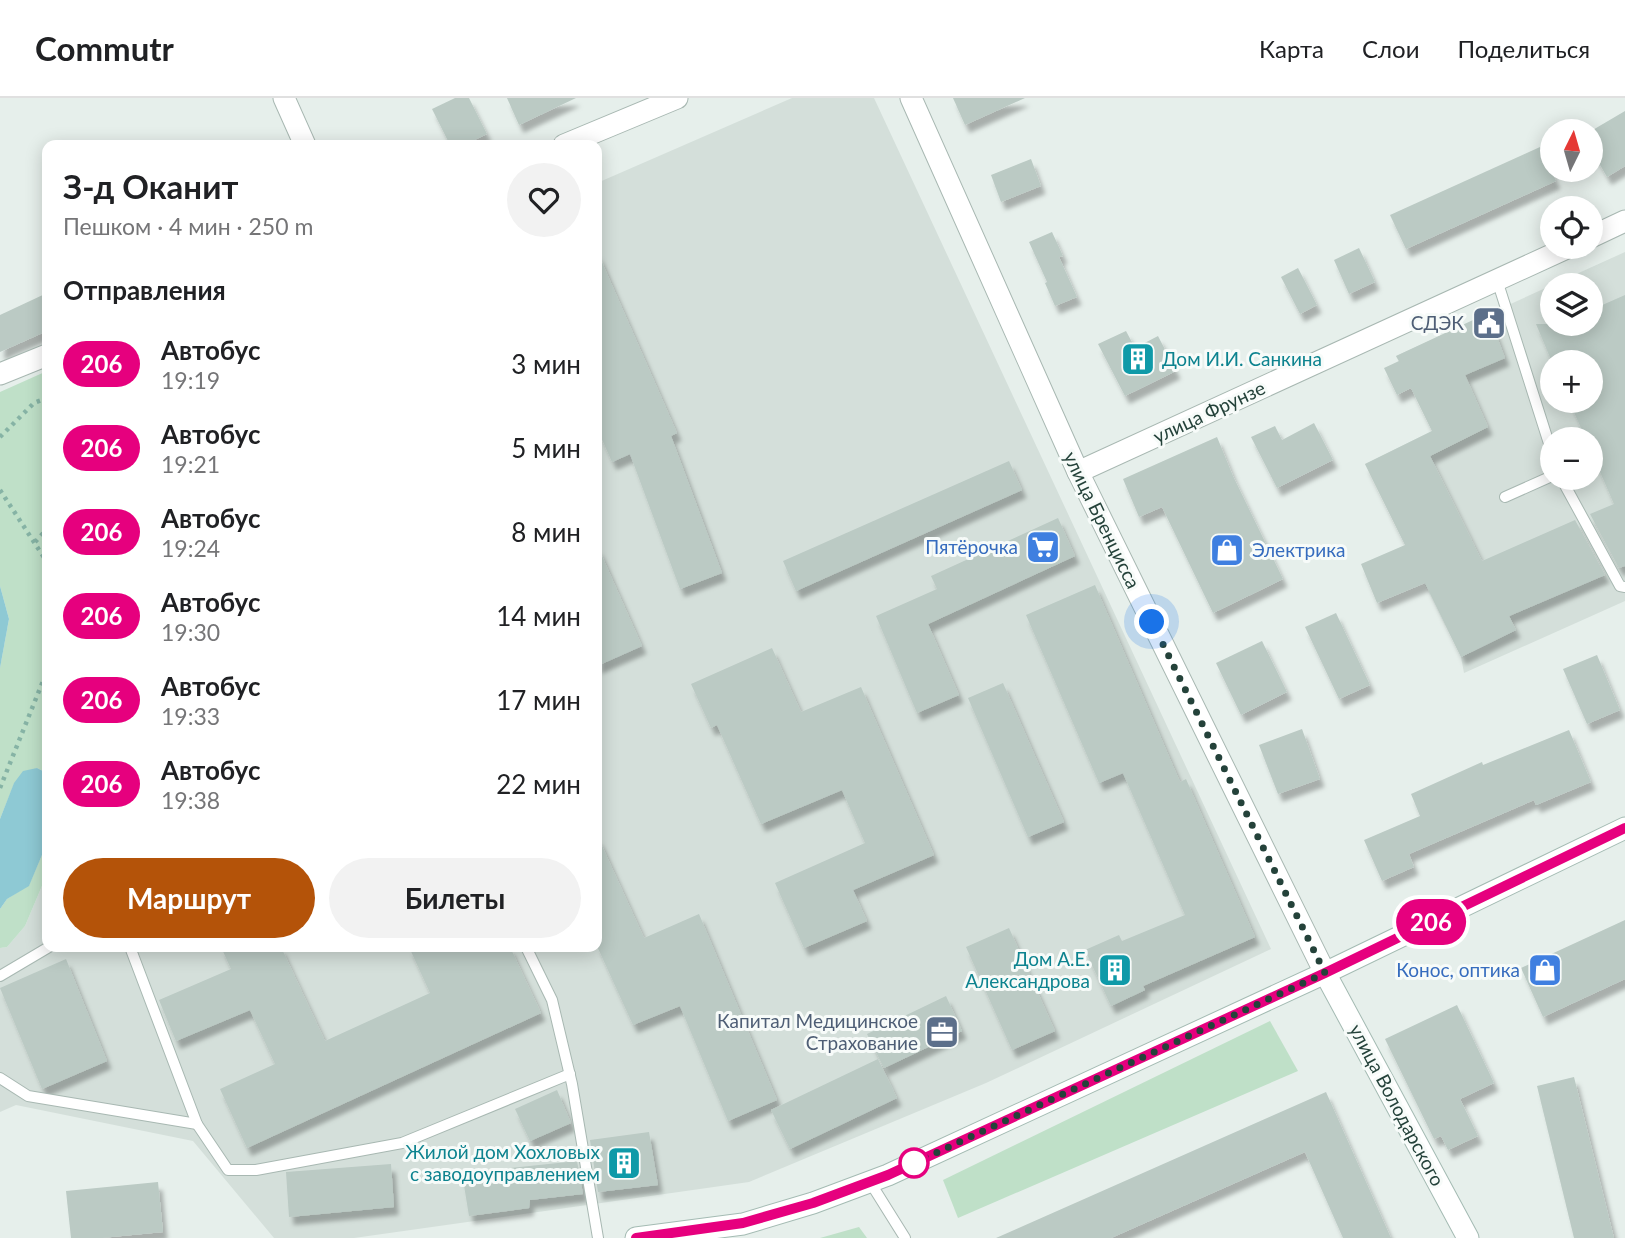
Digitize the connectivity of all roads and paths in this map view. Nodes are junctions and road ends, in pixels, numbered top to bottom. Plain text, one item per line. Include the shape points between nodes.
1 (284, 98) edge
2 (677, 98) edge
3 (911, 98) edge
4 (303, 140) edge
5 (576, 140) edge
6 (1625, 221) edge
7 (1603, 231) edge
8 (1542, 259) edge
9 (1496, 280) junction
10 (42, 357) edge
11 (0, 374) edge
12 (42, 400) edge
13 (1544, 427) edge
14 (0, 437) edge
15 (1078, 472) junction
16 (1540, 481) edge
17 (0, 490) edge
18 (1568, 490) edge
19 (1505, 497) dead end
20 (42, 534) edge
21 (34, 542) junction
22 (42, 554) edge
23 (1625, 587) edge
24 (42, 683) edge
25 (0, 788) edge
26 (1625, 828) edge
27 (42, 951) edge
28 (132, 952) edge
29 (528, 952) edge
30 (1325, 973) junction
31 (0, 976) edge
32 (570, 1074) junction
33 (0, 1078) edge
34 (197, 1124) junction
35 (870, 1182) junction
36 (746, 1231) edge
37 (598, 1238) edge
38 (636, 1238) edge
39 (905, 1238) edge
40 (1468, 1238) edge

1 - 4 street
2 - 5 street
3 - 15 street, улица Бренцисса
6 - 7 street
8 - 9 street, улица Фрунзе
9 - 13 lane
9 - 15 street, улица Фрунзе
10 - 11 street
12 - 14 path
15 - 30 street, улица Бренцисса
16 - 19 lane
17 - 21 path
18 - 23 lane via 1620,586
20 - 21 path
21 - 22 path
24 - 25 path
26 - 30 street
27 - 31 lane
28 - 34 lane
29 - 32 lane via 552,1000
30 - 35 street
30 - 40 street, улица Володарского
32 - 34 lane via 402,1143 257,1170 228,1170
32 - 37 lane
33 - 34 lane via 28,1096
35 - 36 street
35 - 39 lane
36 - 38 street

